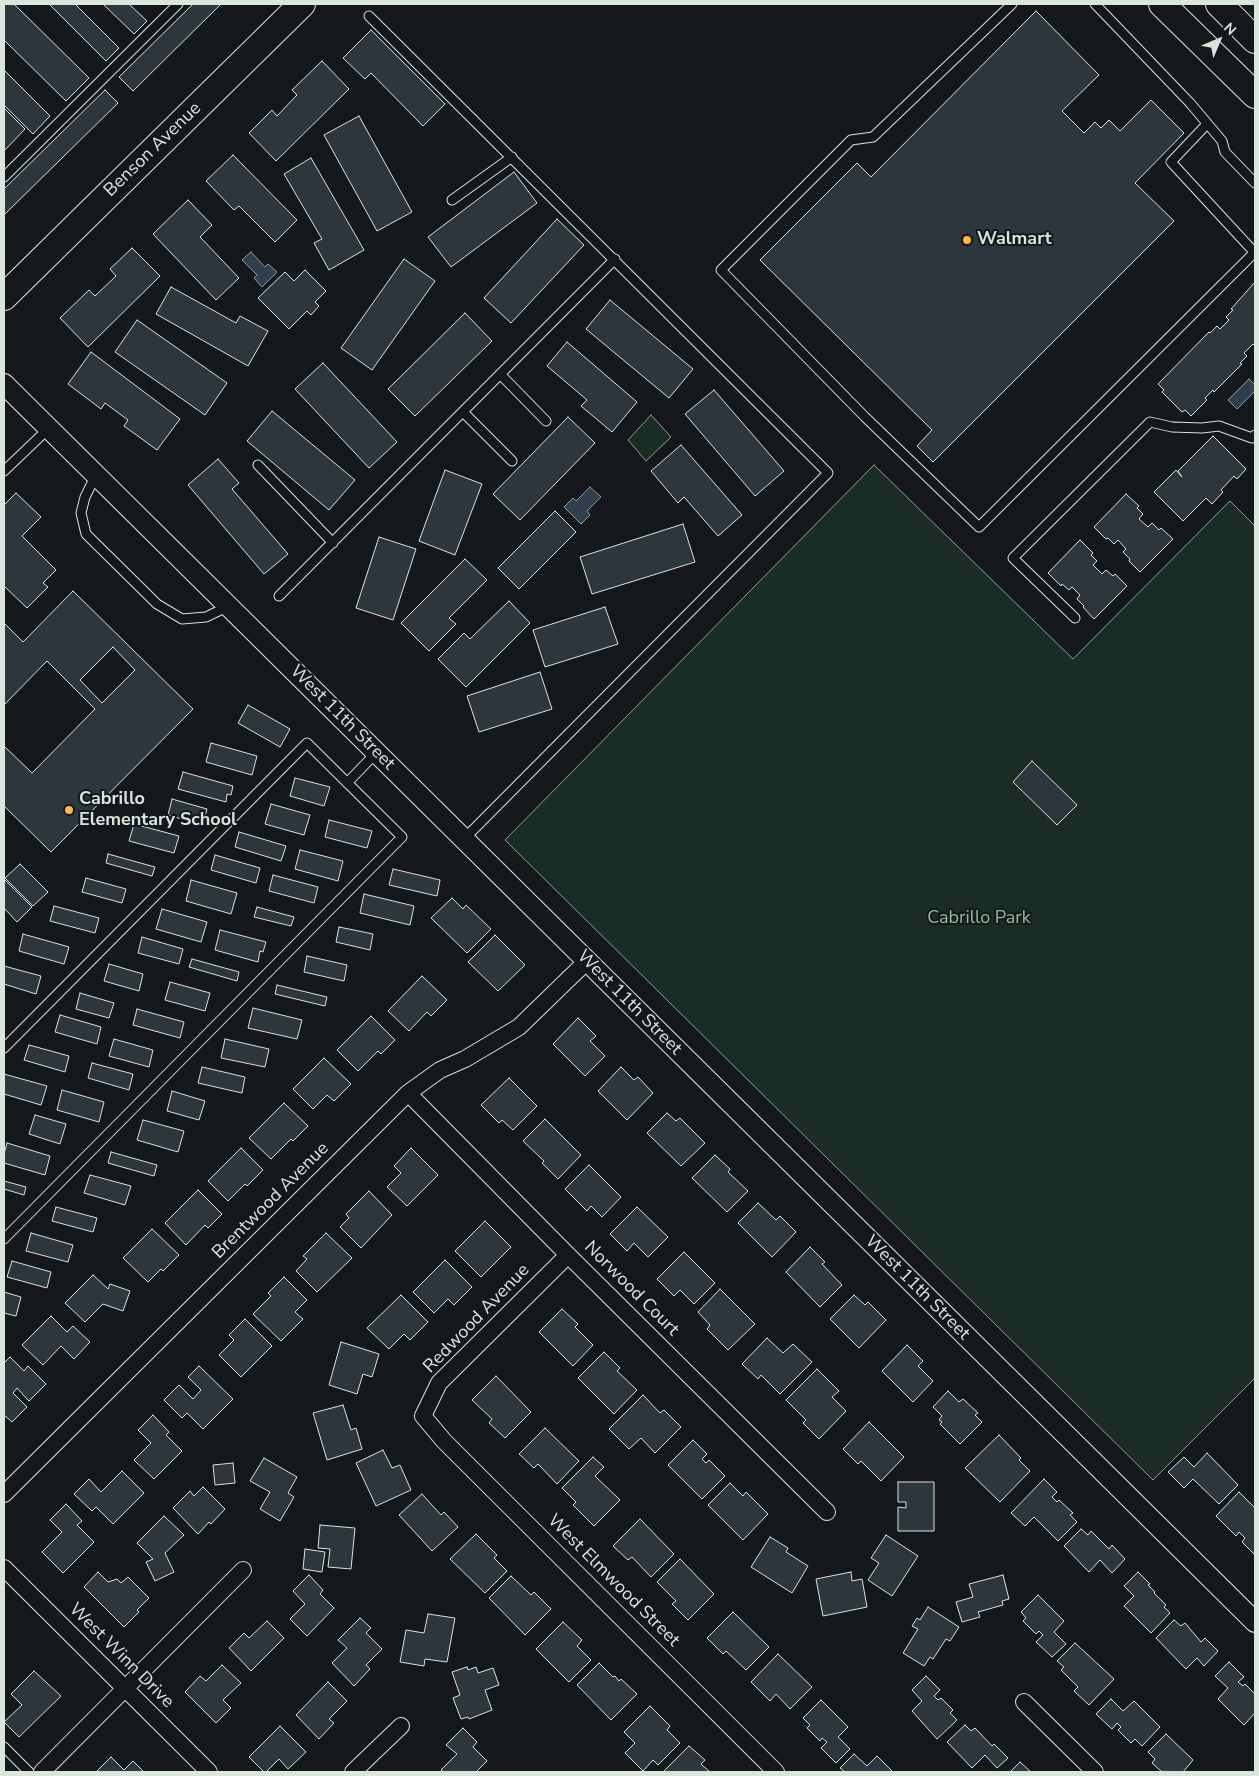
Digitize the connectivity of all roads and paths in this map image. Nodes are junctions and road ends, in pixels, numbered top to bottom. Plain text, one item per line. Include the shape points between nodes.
1 (178, 4) edge
2 (302, 4) edge
3 (1012, 4) edge
4 (1095, 4) edge
5 (1162, 4) edge
6 (1219, 4) edge
7 (370, 16) dead end
8 (1255, 40) edge
9 (1255, 95) edge
10 (1207, 124) junction
11 (512, 157) junction
12 (4, 177) edge
13 (1255, 183) edge
14 (452, 200) dead end
15 (1255, 252) edge
16 (615, 259) junction
17 (4, 297) edge
18 (500, 374) junction
19 (6, 392) edge
20 (463, 412) junction
21 (546, 421) dead end
22 (48, 429) junction
23 (1255, 435) edge
24 (512, 460) dead end
25 (258, 465) dead end
26 (4, 471) edge
27 (96, 475) junction
28 (334, 542) junction
29 (279, 596) dead end
30 (229, 606) junction
31 (1075, 618) dead end
32 (377, 752) junction
33 (347, 783) junction
34 (464, 839) junction
35 (587, 961) junction
36 (4, 1048) edge
37 (408, 1093) junction
38 (4, 1239) edge
39 (568, 1255) junction
40 (423, 1416) joint
41 (4, 1494) edge
42 (827, 1512) dead end
43 (4, 1568) edge
44 (243, 1570) dead end
45 (1255, 1622) edge
46 (124, 1688) junction
47 (1024, 1702) dead end
48 (401, 1726) dead end
49 (4, 1748) edge
50 (29, 1772) edge
51 (42, 1772) edge
52 (209, 1772) edge
53 (353, 1772) edge
54 (776, 1772) edge
55 (1095, 1772) edge

1 - 12 lane
2 - 17 main road, Benson Avenue
3 - 15 lane via 873,137 851,140 721,270 865,417 979,527
4 - 10 lane
5 - 9 main road
6 - 8 main road
7 - 11 lane
10 - 13 lane via 1222,141 1225,152
10 - 15 lane via 1171,162
11 - 14 lane
11 - 16 lane
16 - 18 lane
16 - 34 lane via 828,473
18 - 20 lane
18 - 21 lane
19 - 22 street, West 11th Street
20 - 24 lane
20 - 28 lane
22 - 26 lane
22 - 27 street, West 11th Street
23 - 31 lane via 1252,438 1219,426 1172,427 1150,422 1013,558
25 - 28 lane
27 - 30 street, West 11th Street
27 - 30 lane via 80,513 86,534 157,604 182,619 206,617
28 - 29 lane
30 - 32 street, West 11th Street
32 - 33 lane
32 - 34 street, West 11th Street
33 - 36 lane via 307,743
33 - 38 lane via 402,837
34 - 35 street, West 11th Street
35 - 37 street, Brentwood Avenue via 519,1027 440,1070
35 - 45 street, West 11th Street
37 - 39 street, Norwood Court
37 - 41 street, Brentwood Avenue
39 - 40 street, Redwood Avenue via 438,1383
39 - 42 street, Norwood Court
40 - 54 street, West Elmwood Street via 451,1448
43 - 46 street, West Winn Drive
44 - 46 street
46 - 51 street
46 - 52 street, West Winn Drive
47 - 55 street
48 - 53 street
49 - 50 lane

